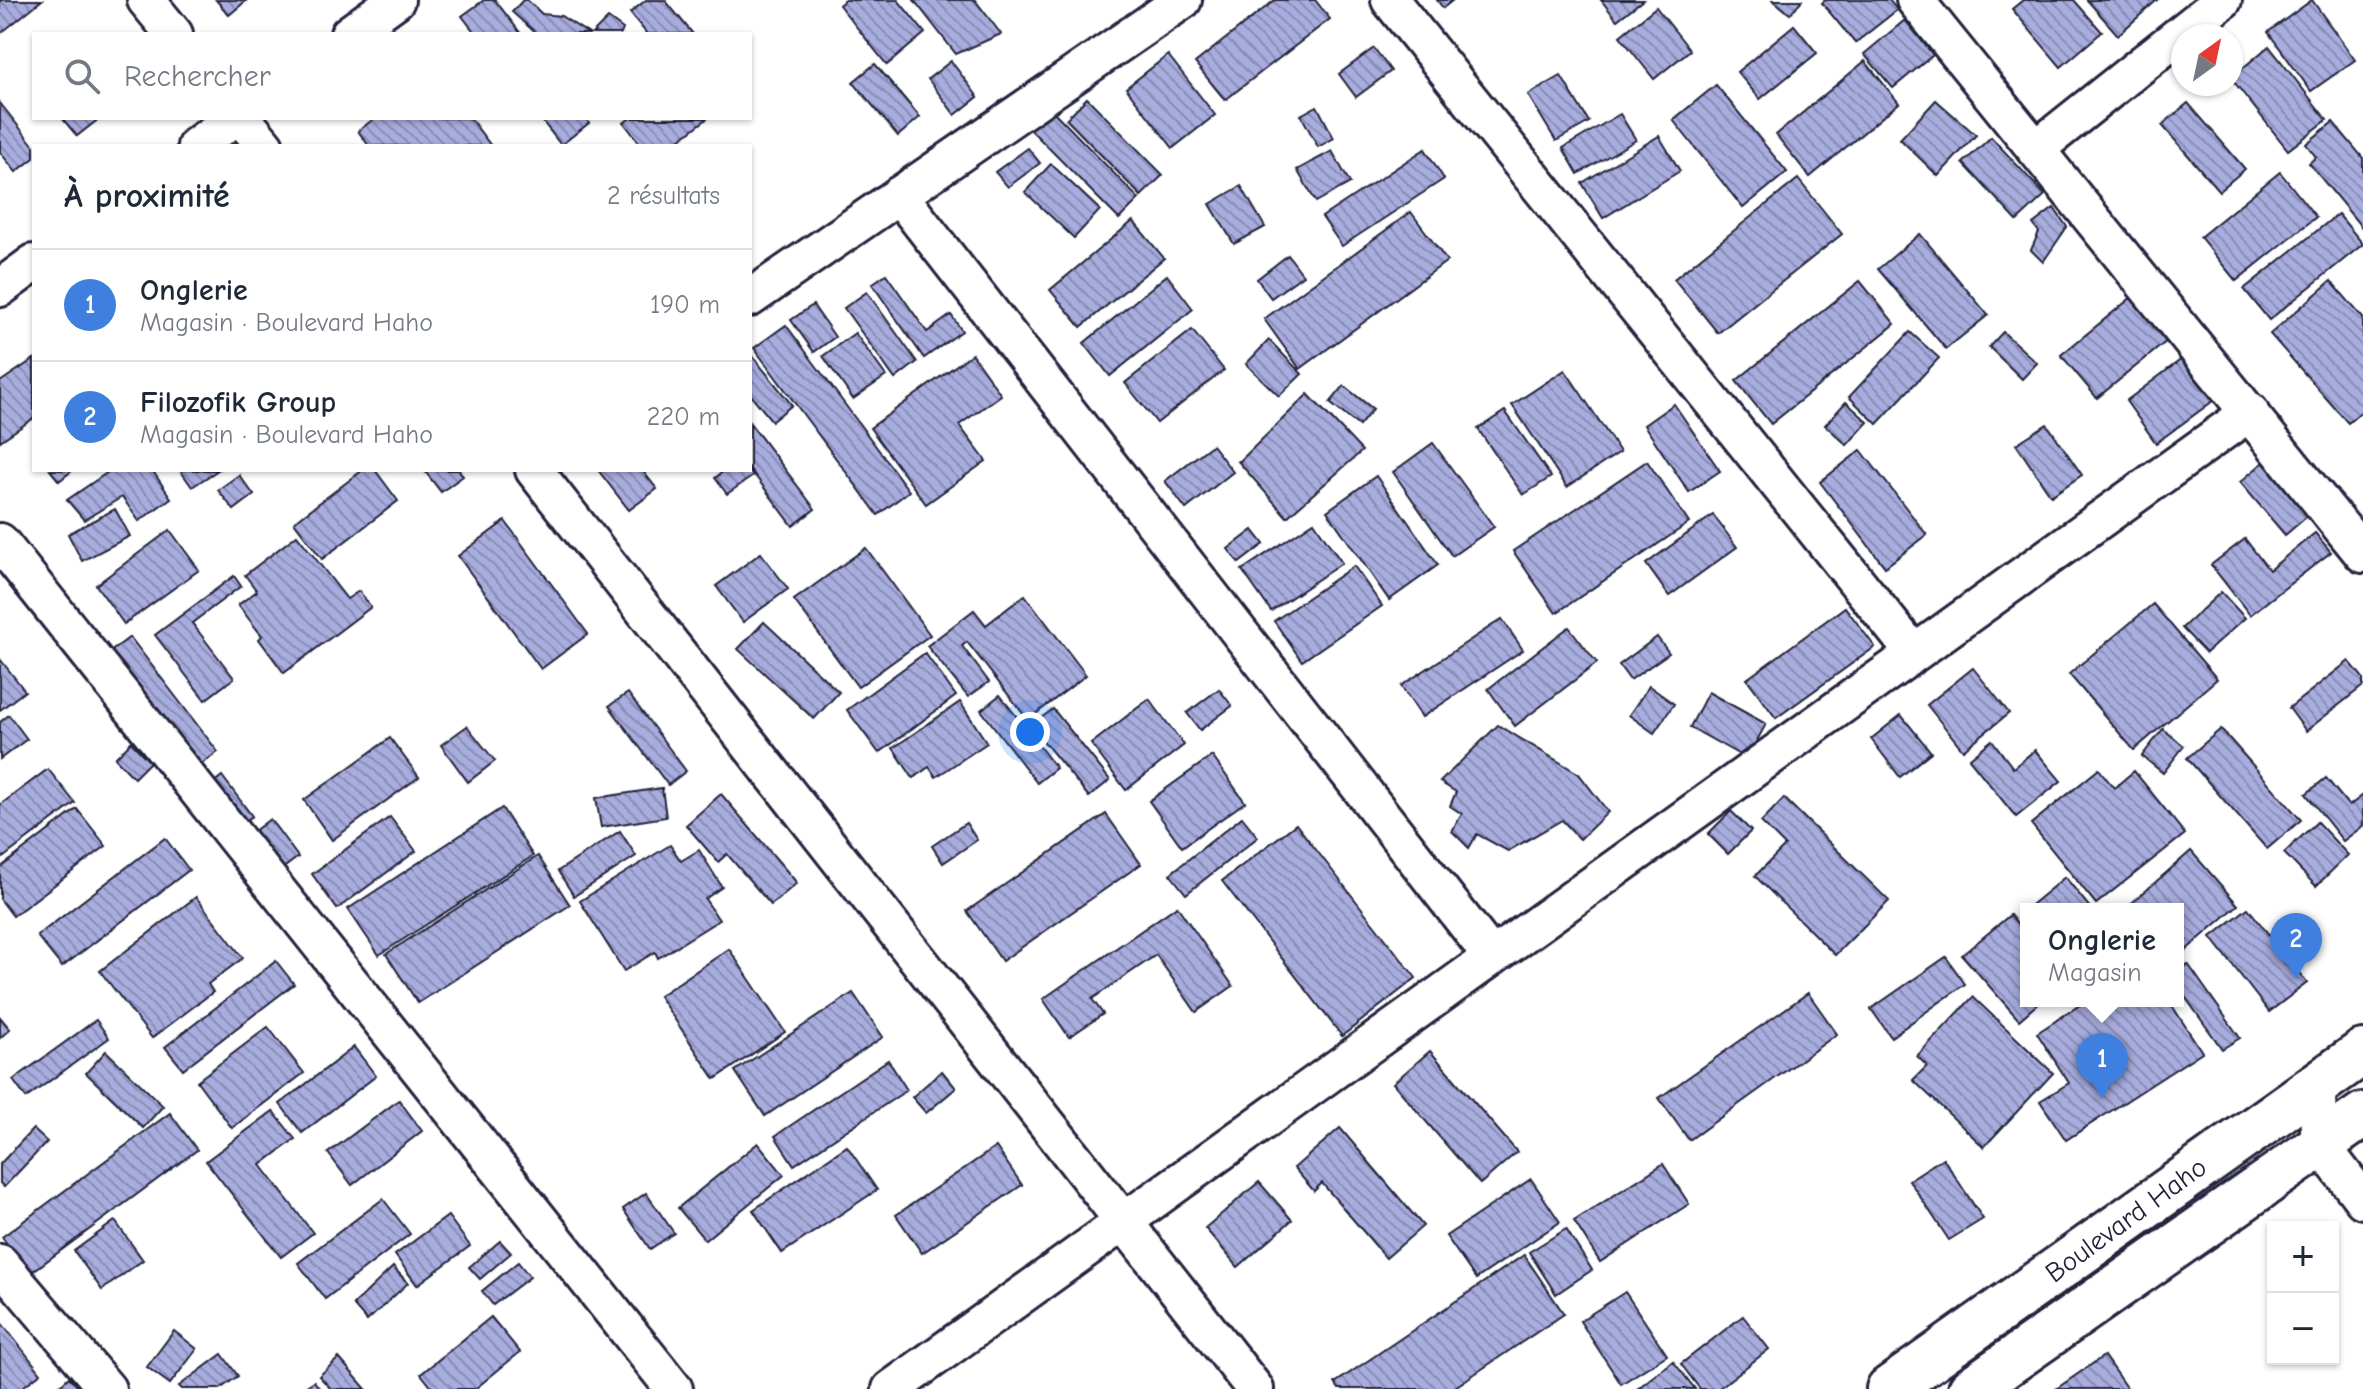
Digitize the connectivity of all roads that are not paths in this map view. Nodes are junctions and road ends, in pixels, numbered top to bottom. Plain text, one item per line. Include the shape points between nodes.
1 (146, 0) edge
2 (396, 0) edge
3 (1183, 0) edge
4 (1390, 0) edge
5 (1915, 0) edge
6 (2223, 0) edge
7 (172, 32) edge
8 (352, 32) edge
9 (231, 120) edge
10 (244, 120) edge
11 (199, 144) edge
12 (263, 144) edge
13 (2036, 149) junction
14 (899, 195) junction
15 (32, 264) edge
16 (0, 288) edge
17 (752, 297) edge
18 (2250, 412) junction
19 (536, 472) edge
20 (0, 542) edge
21 (2363, 554) edge
22 (1914, 653) junction
23 (1492, 957) junction
24 (2363, 1052) edge
25 (2316, 1083) junction
26 (2363, 1115) edge
27 (2320, 1144) junction
28 (2363, 1200) edge
29 (1124, 1221) junction
30 (0, 1263) edge
31 (1909, 1383) edge
32 (107, 1389) edge
33 (674, 1389) edge
34 (891, 1389) edge
35 (1255, 1389) edge
36 (1971, 1389) edge

1 - 7 street
2 - 8 street
3 - 14 street
4 - 22 street
5 - 13 street
6 - 13 street
9 - 11 street
10 - 12 street
13 - 18 street
14 - 17 street
14 - 23 street
15 - 16 street
18 - 21 street
18 - 22 street
19 - 29 street
20 - 33 street
22 - 23 street
23 - 29 street
24 - 25 main road, Boulevard Haho
25 - 27 street
25 - 31 main road, Boulevard Haho
26 - 27 main road, Boulevard Haho
27 - 28 street
27 - 36 main road, Boulevard Haho
29 - 34 street
29 - 35 street
30 - 32 street

